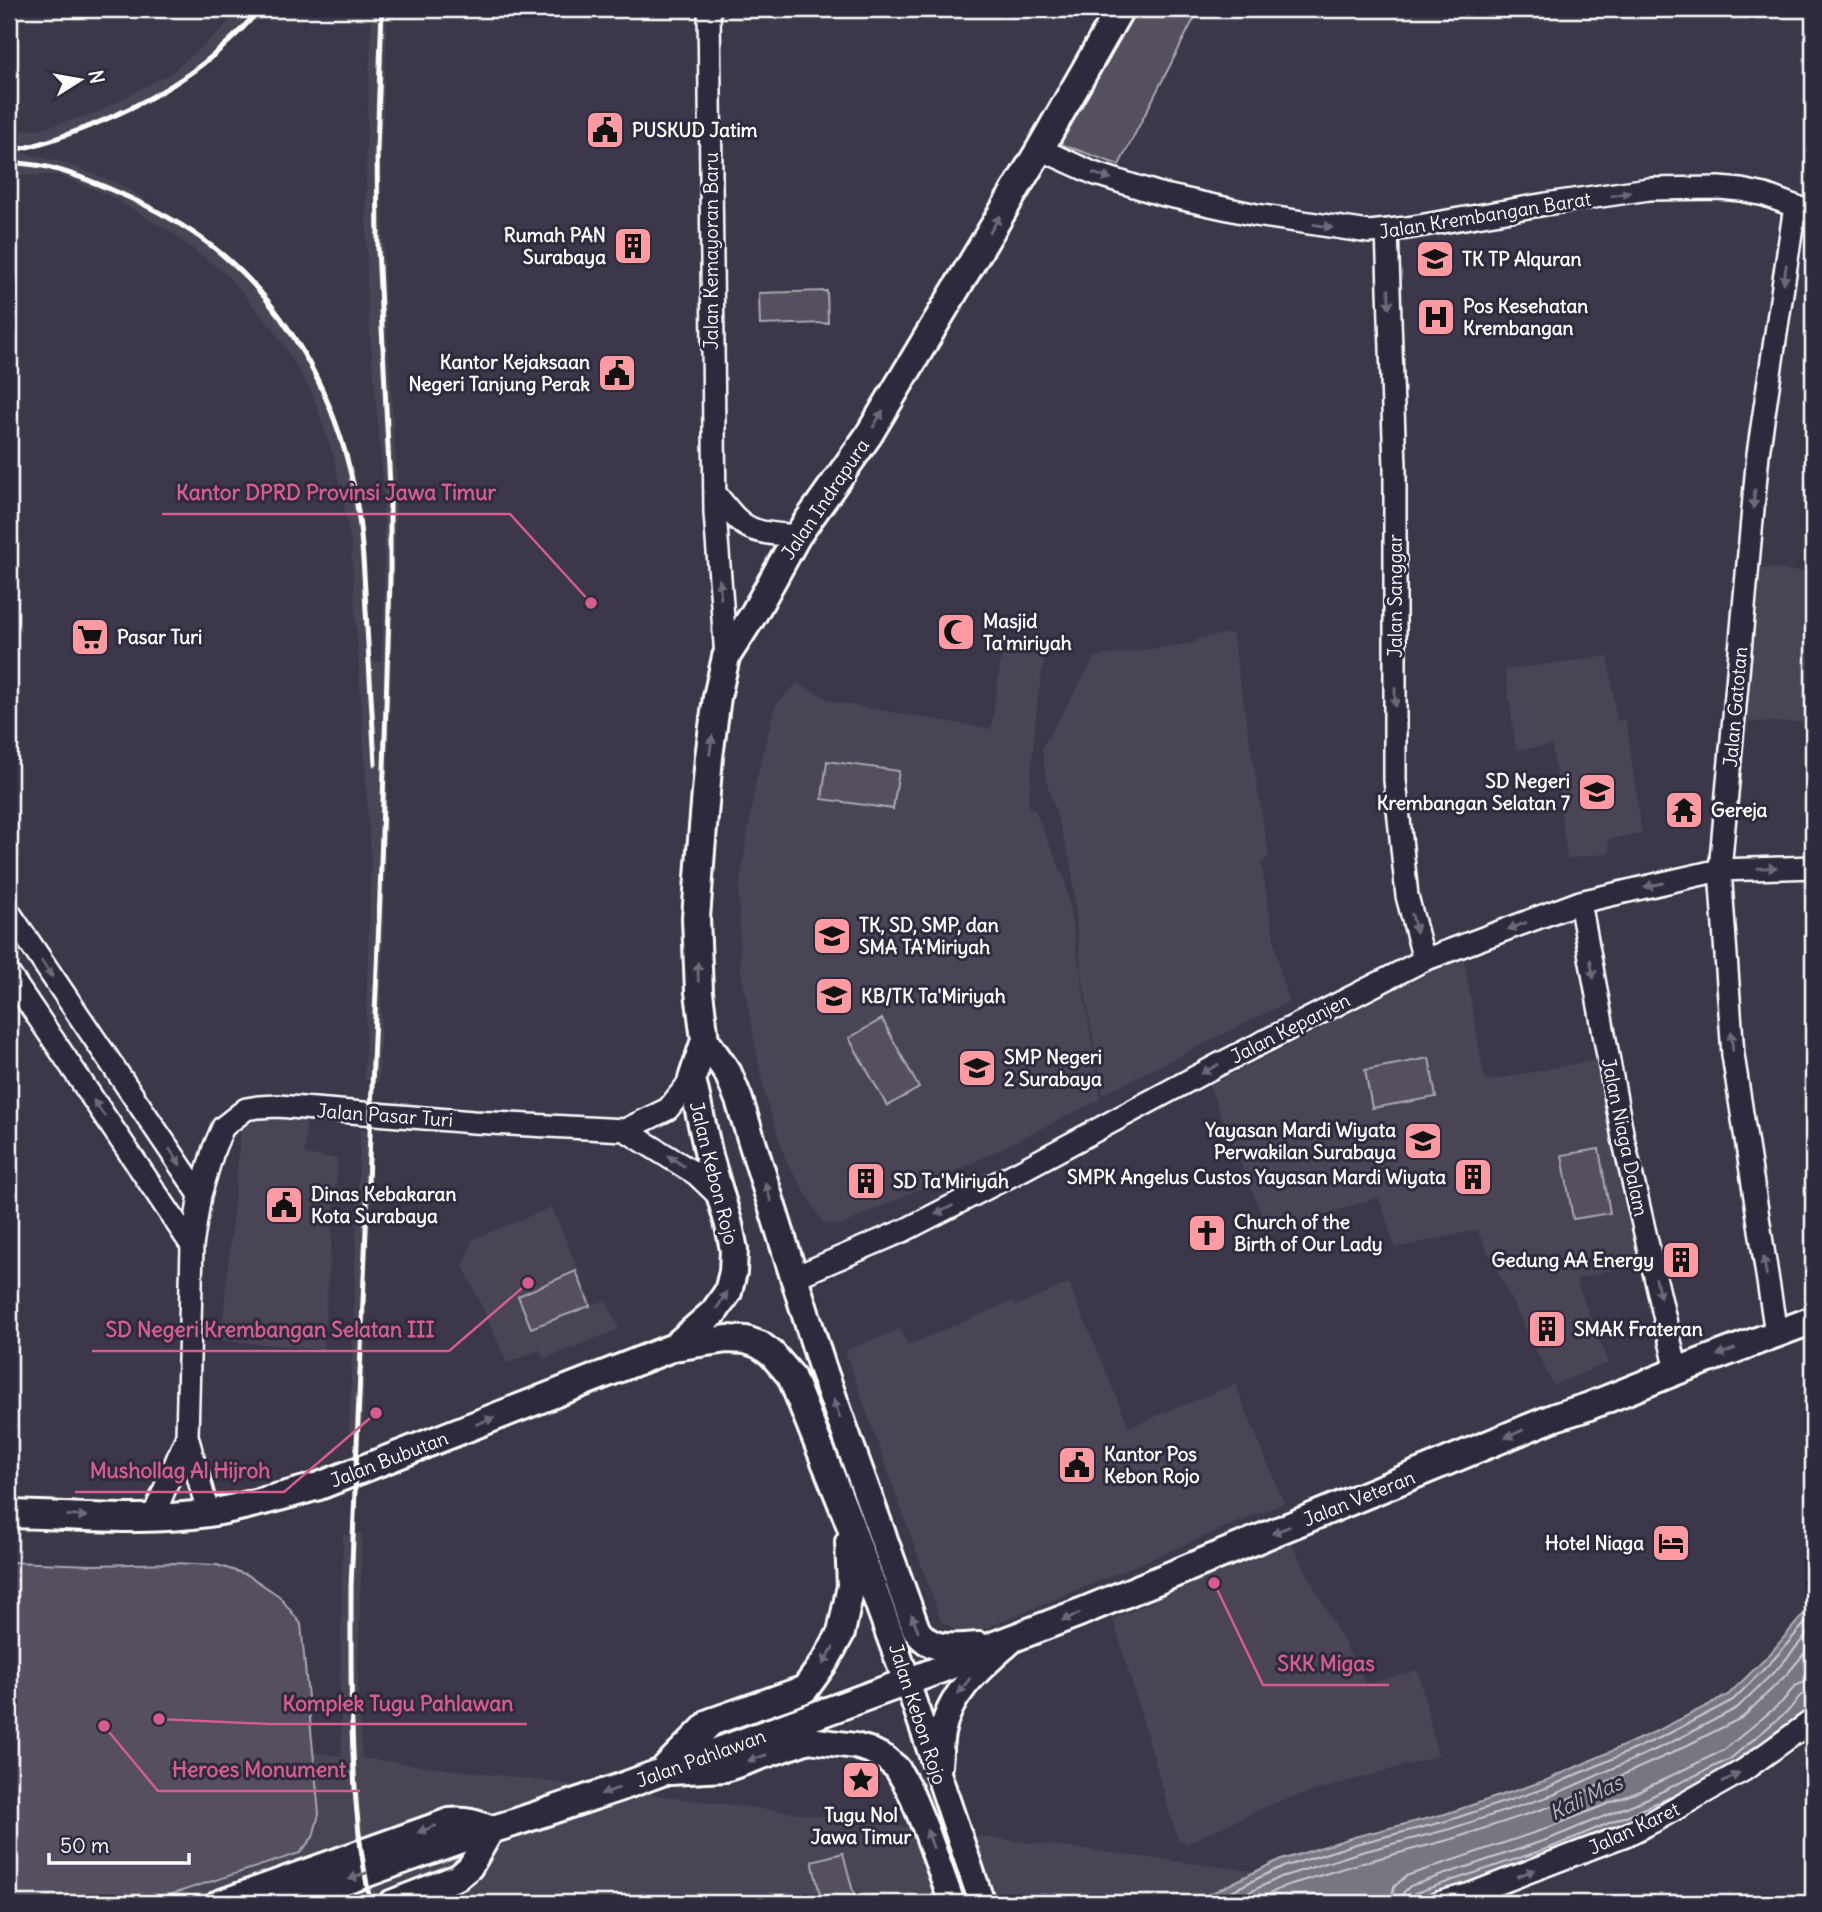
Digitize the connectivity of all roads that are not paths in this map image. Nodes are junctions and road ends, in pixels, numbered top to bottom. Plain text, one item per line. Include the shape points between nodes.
1 (709, 9) edge
2 (1120, 9) edge
3 (1040, 149) junction
4 (1804, 209) edge
5 (1387, 230) junction
6 (715, 494) junction
7 (797, 536) junction
8 (726, 657) junction
9 (1813, 867) edge
10 (1720, 870) junction
11 (1580, 902) junction
12 (9, 912) edge
13 (1424, 960) junction
14 (9, 974) edge
15 (705, 1040) junction
16 (692, 1079) junction
17 (625, 1130) junction
18 (201, 1195) junction
19 (722, 1199) junction
20 (191, 1246) junction
21 (794, 1277) junction
22 (1813, 1320) edge
23 (1776, 1333) junction
24 (674, 1347) junction
25 (1677, 1371) junction
26 (187, 1436) junction
27 (208, 1513) junction
28 (9, 1514) edge
29 (153, 1517) junction
30 (849, 1519) junction
31 (1004, 1642) junction
32 (908, 1682) junction
33 (1813, 1720) edge
34 (661, 1772) junction
35 (939, 1776) junction
36 (492, 1829) junction
37 (219, 1903) edge
38 (284, 1903) edge
39 (391, 1903) edge
40 (952, 1903) edge
41 (982, 1903) edge
42 (1438, 1903) edge

1 - 6 street, Jalan Kemayoran Baru
2 - 3 main road, Jalan Indrapura
3 -> 5 street, Jalan Krembangan Barat via 1093,173 1160,194 1346,230
7 -> 3 main road, Jalan Indrapura via 868,436
5 -> 4 street, Jalan Krembangan Barat via 1649,189 1741,190
4 -> 10 street, Jalan Gatotan via 1758,454
5 -> 13 street, Jalan Sanggar via 1395,467 1395,780 1407,896
6 - 7 street via 752,530
8 -> 6 street, Jalan Kemayoran Baru
7 - 8 main road, Jalan Indrapura
15 -> 8 main road, Jalan Indrapura via 696,918 709,757
10 -> 9 street, Jalan Kepanjen
10 -> 11 street, Jalan Kepanjen
23 -> 10 street, Jalan Gatotan via 1733,1055
11 -> 13 street, Jalan Kepanjen
11 -> 25 street, Jalan Niaga Dalam via 1623,1139
12 -> 18 street
13 -> 21 street, Jalan Kepanjen via 905,1230
20 -> 14 street
15 - 16 main road, Jalan Kebon Rojo
21 -> 15 main road, Jalan Kebon Rojo via 739,1100 728,1073
16 - 17 street, Jalan Pasar Turi via 668,1109
16 - 19 main road, Jalan Kebon Rojo
17 - 18 street, Jalan Pasar Turi via 258,1107 246,1109 223,1127
19 -> 17 street, Jalan Pasar Turi via 696,1174
18 - 20 street, Jalan Pasar Turi
24 -> 19 main road, Jalan Kebon Rojo via 714,1312 728,1292 734,1250
20 - 26 street, Jalan Pasar Turi
31 -> 21 main road, Jalan Kebon Rojo via 950,1648 928,1643 916,1629
22 - 23 main road, Jalan Veteran
23 -> 25 main road, Jalan Veteran
27 -> 24 main road, Jalan Bubutan via 319,1486
24 - 30 main road, Jalan Kebon Rojo via 746,1340 772,1353 790,1376
25 -> 31 main road, Jalan Veteran
26 - 27 street, Jalan Pasar Turi
26 - 29 street, Jalan Pasar Turi
27 - 29 main road, Jalan Bubutan
28 -> 29 main road, Jalan Bubutan
30 - 32 main road, Jalan Kebon Rojo
30 -> 34 main road via 851,1586 841,1633 805,1689 711,1722
31 - 32 main road, Jalan Veteran
31 -> 35 main road via 950,1707 942,1734
32 - 34 main road, Jalan Pahlawan
32 - 35 main road, Jalan Kebon Rojo
42 -> 33 street, Jalan Karet via 1645,1826 1744,1770
34 -> 36 main road, Jalan Pahlawan
40 -> 34 main road, Jalan Kebon Rojo via 910,1791 897,1768 869,1750 809,1740 725,1769
35 - 41 main road, Jalan Kebon Rojo
36 -> 37 main road via 474,1822 449,1821
36 -> 38 main road, Jalan Pahlawan
36 - 39 main road via 470,1867 458,1877

